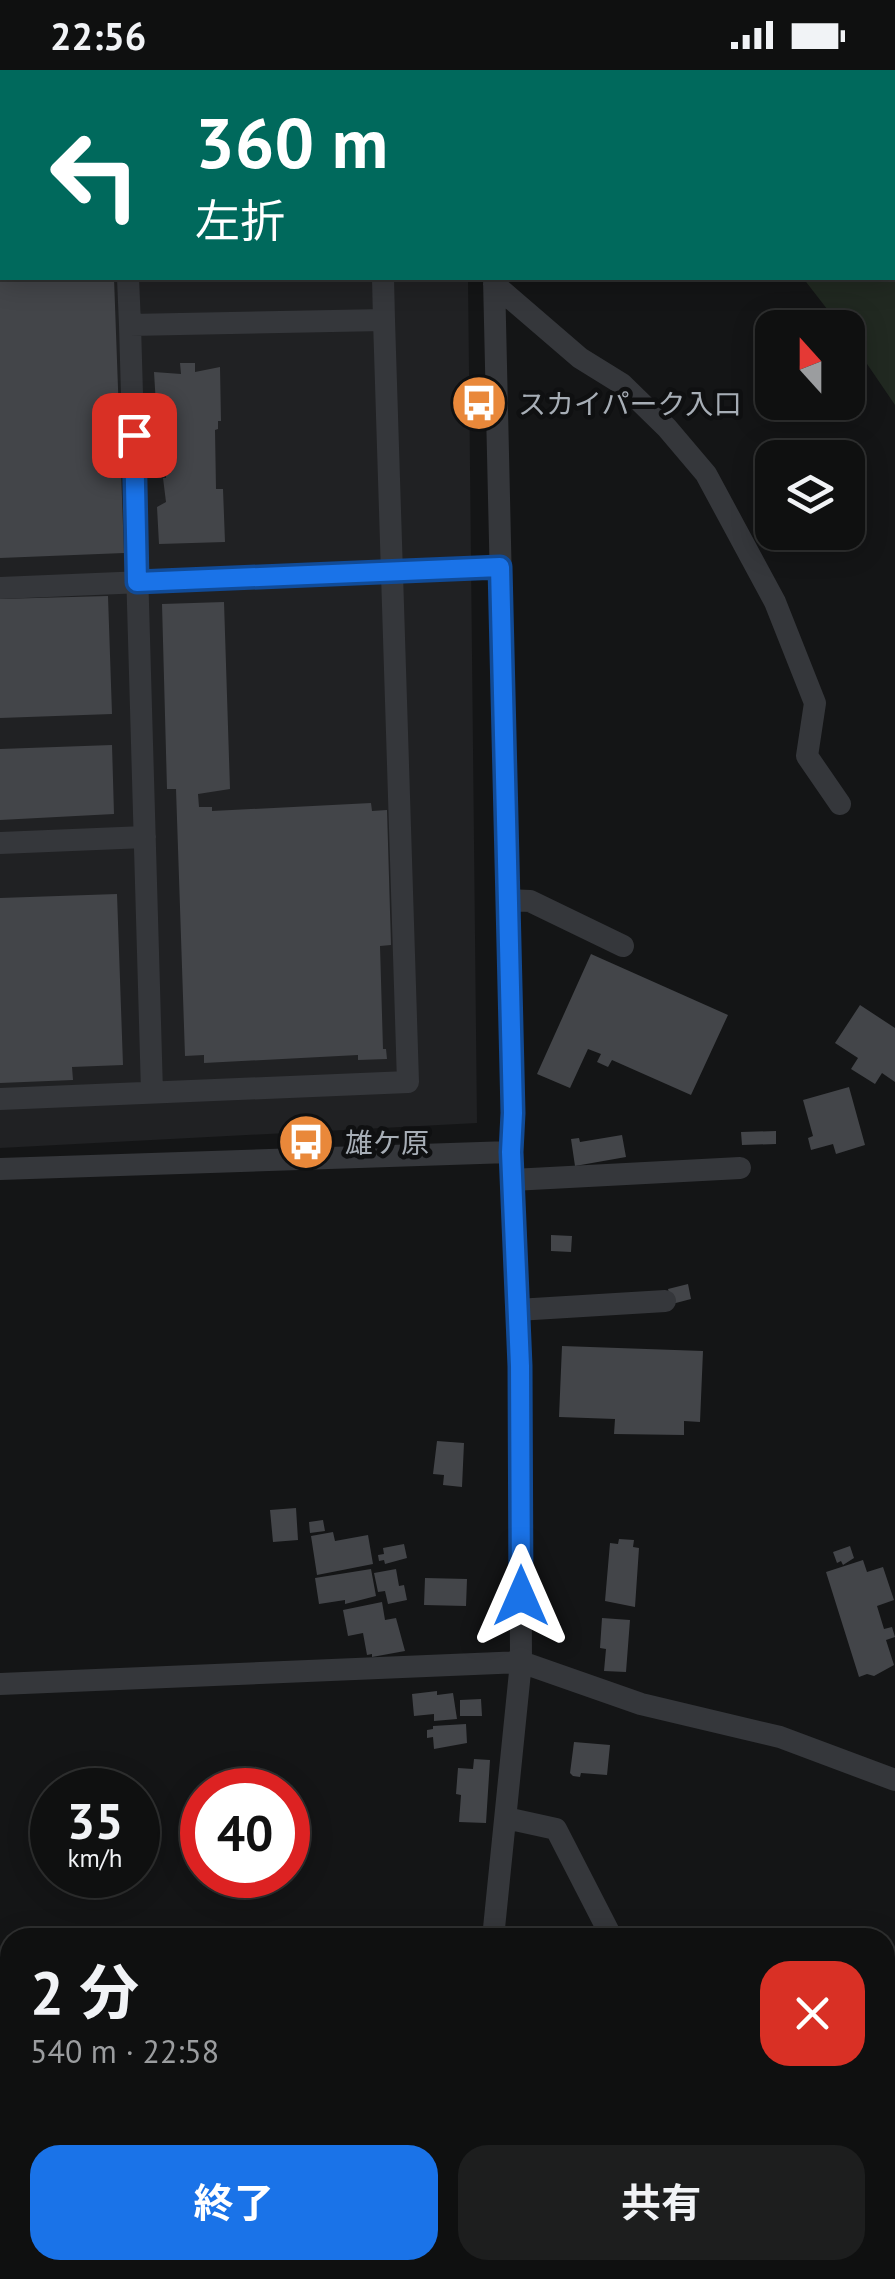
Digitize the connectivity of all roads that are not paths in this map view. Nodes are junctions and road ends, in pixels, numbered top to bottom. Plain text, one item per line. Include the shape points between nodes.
1 (128, 280) edge
2 (383, 280) edge
3 (494, 281) edge
4 (384, 320) junction
5 (130, 324) junction
6 (500, 567) junction
7 (394, 572) junction
8 (137, 582) junction
9 (0, 588) edge
10 (840, 804) dead end
11 (146, 836) junction
12 (0, 843) edge
13 (508, 900) junction
14 (623, 946) dead end
15 (152, 1092) junction
16 (0, 1099) edge
17 (511, 1152) junction
18 (740, 1168) dead end
19 (0, 1169) edge
20 (512, 1180) junction
21 (665, 1301) dead end
22 (517, 1310) junction
23 (521, 1662) junction
24 (0, 1684) edge
25 (895, 1780) edge
26 (506, 1818) junction
27 (495, 1928) edge
28 (607, 1928) edge

1 - 5 street
2 - 4 street
3 - 6 street
3 - 10 street via 580,358 622,384 706,474 775,602 815,703 807,756
4 - 5 street
4 - 7 street
5 - 8 street
6 - 7 street
6 - 13 street
7 - 8 street
7 - 15 street via 408,1082
8 - 9 street
8 - 11 street
11 - 12 street
11 - 15 street
13 - 14 street via 530,901
13 - 17 street
15 - 16 street
17 - 19 street
17 - 20 street
18 - 20 street
20 - 22 street
21 - 22 street
22 - 23 street
23 - 24 street
23 - 25 street via 641,1704 780,1737
23 - 26 street
26 - 27 street
26 - 28 street via 556,1829

